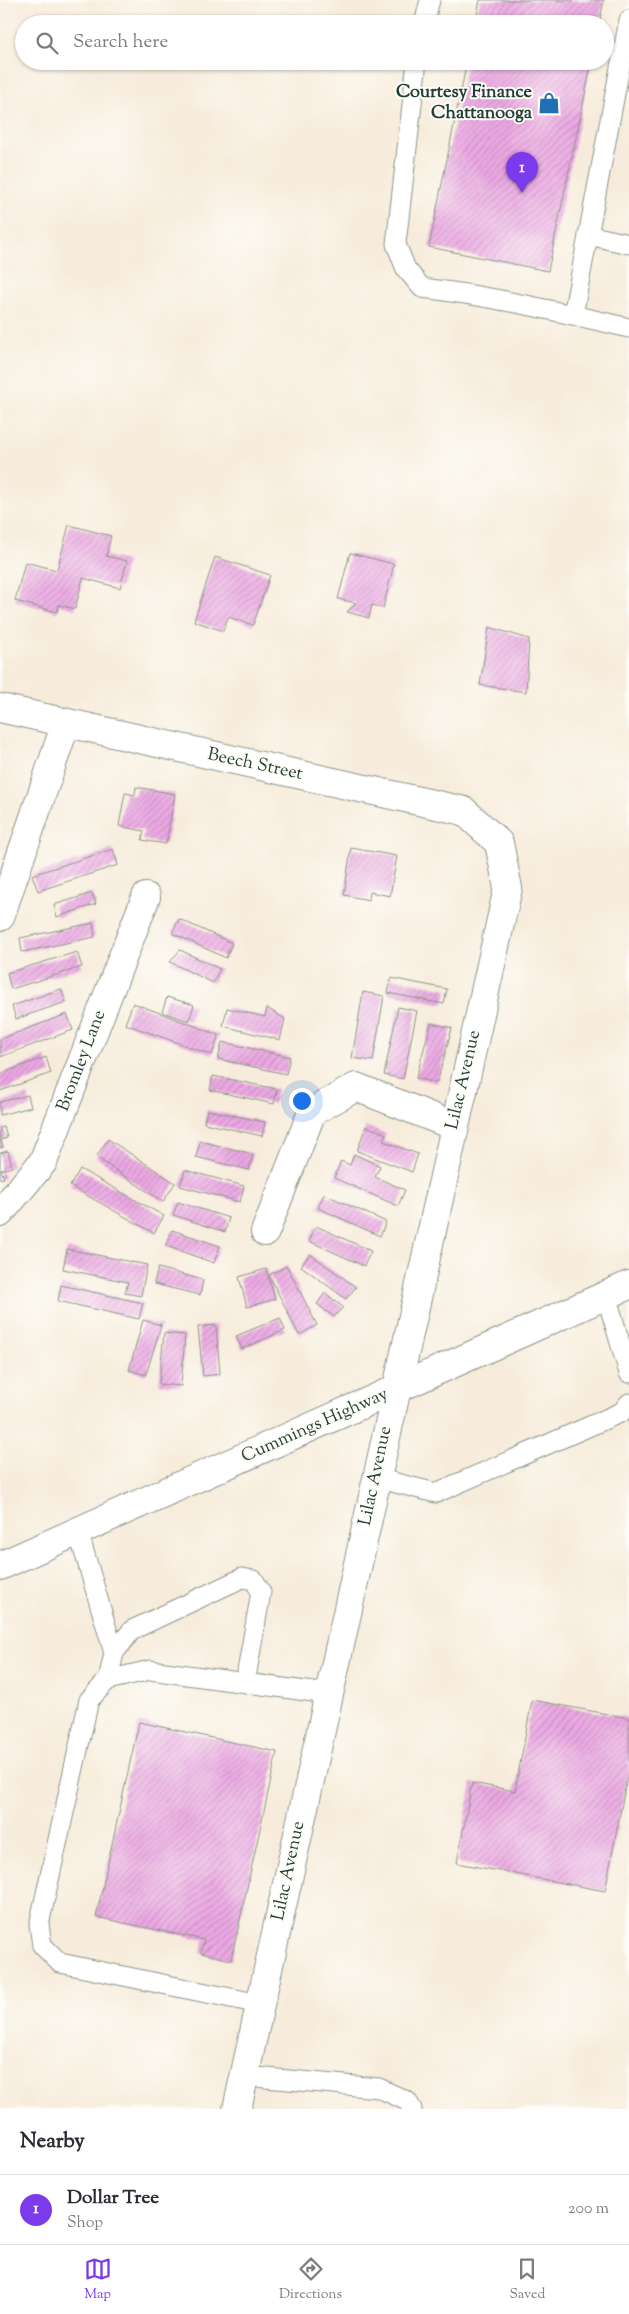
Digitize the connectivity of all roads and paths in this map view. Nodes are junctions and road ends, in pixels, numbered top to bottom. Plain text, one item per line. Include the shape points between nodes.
1 (430, 0) edge
2 (426, 15) edge
3 (629, 20) edge
4 (416, 70) edge
5 (588, 235) junction
6 (629, 244) edge
7 (573, 315) junction
8 (629, 328) edge
9 (0, 708) edge
10 (66, 723) junction
11 (499, 843) joint
12 (146, 897) dead end
13 (0, 916) edge
14 (454, 1126) junction
15 (0, 1213) edge
16 (266, 1232) dead end
17 (617, 1290) edge
18 (629, 1373) edge
19 (395, 1390) junction
20 (629, 1402) edge
21 (376, 1478) junction
22 (78, 1531) junction
23 (0, 1566) edge
24 (114, 1653) junction
25 (108, 1680) junction
26 (245, 1683) junction
27 (328, 1694) junction
28 (260, 2004) junction
29 (244, 2076) junction
30 (237, 2109) edge
31 (412, 2109) edge

1 - 2 lane
3 - 5 lane
4 - 7 lane via 396,244 406,269 422,288
5 - 6 lane
5 - 7 lane
7 - 8 lane
9 - 10 street, Beech Street
10 - 11 street, Beech Street via 464,811
10 - 13 street
11 - 14 street, Lilac Avenue via 508,888
12 - 15 street, Bromley Lane via 43,1162
14 - 16 street via 356,1087 312,1112
14 - 19 street, Lilac Avenue
17 - 18 lane
17 - 19 street, Cummings Highway
19 - 21 street, Lilac Avenue
19 - 22 street, Cummings Highway
20 - 21 lane via 622,1412 436,1493
21 - 27 street, Lilac Avenue
22 - 23 street, Cummings Highway
22 - 24 lane
24 - 25 lane
24 - 26 lane via 132,1630 242,1578 254,1580 261,1592
25 - 26 lane via 150,1670
25 - 28 lane via 89,1700 39,1925 42,1945 60,1963
26 - 27 lane
27 - 28 street, Lilac Avenue
28 - 29 street, Lilac Avenue
29 - 30 street, Lilac Avenue
29 - 31 lane via 379,2088 407,2101

